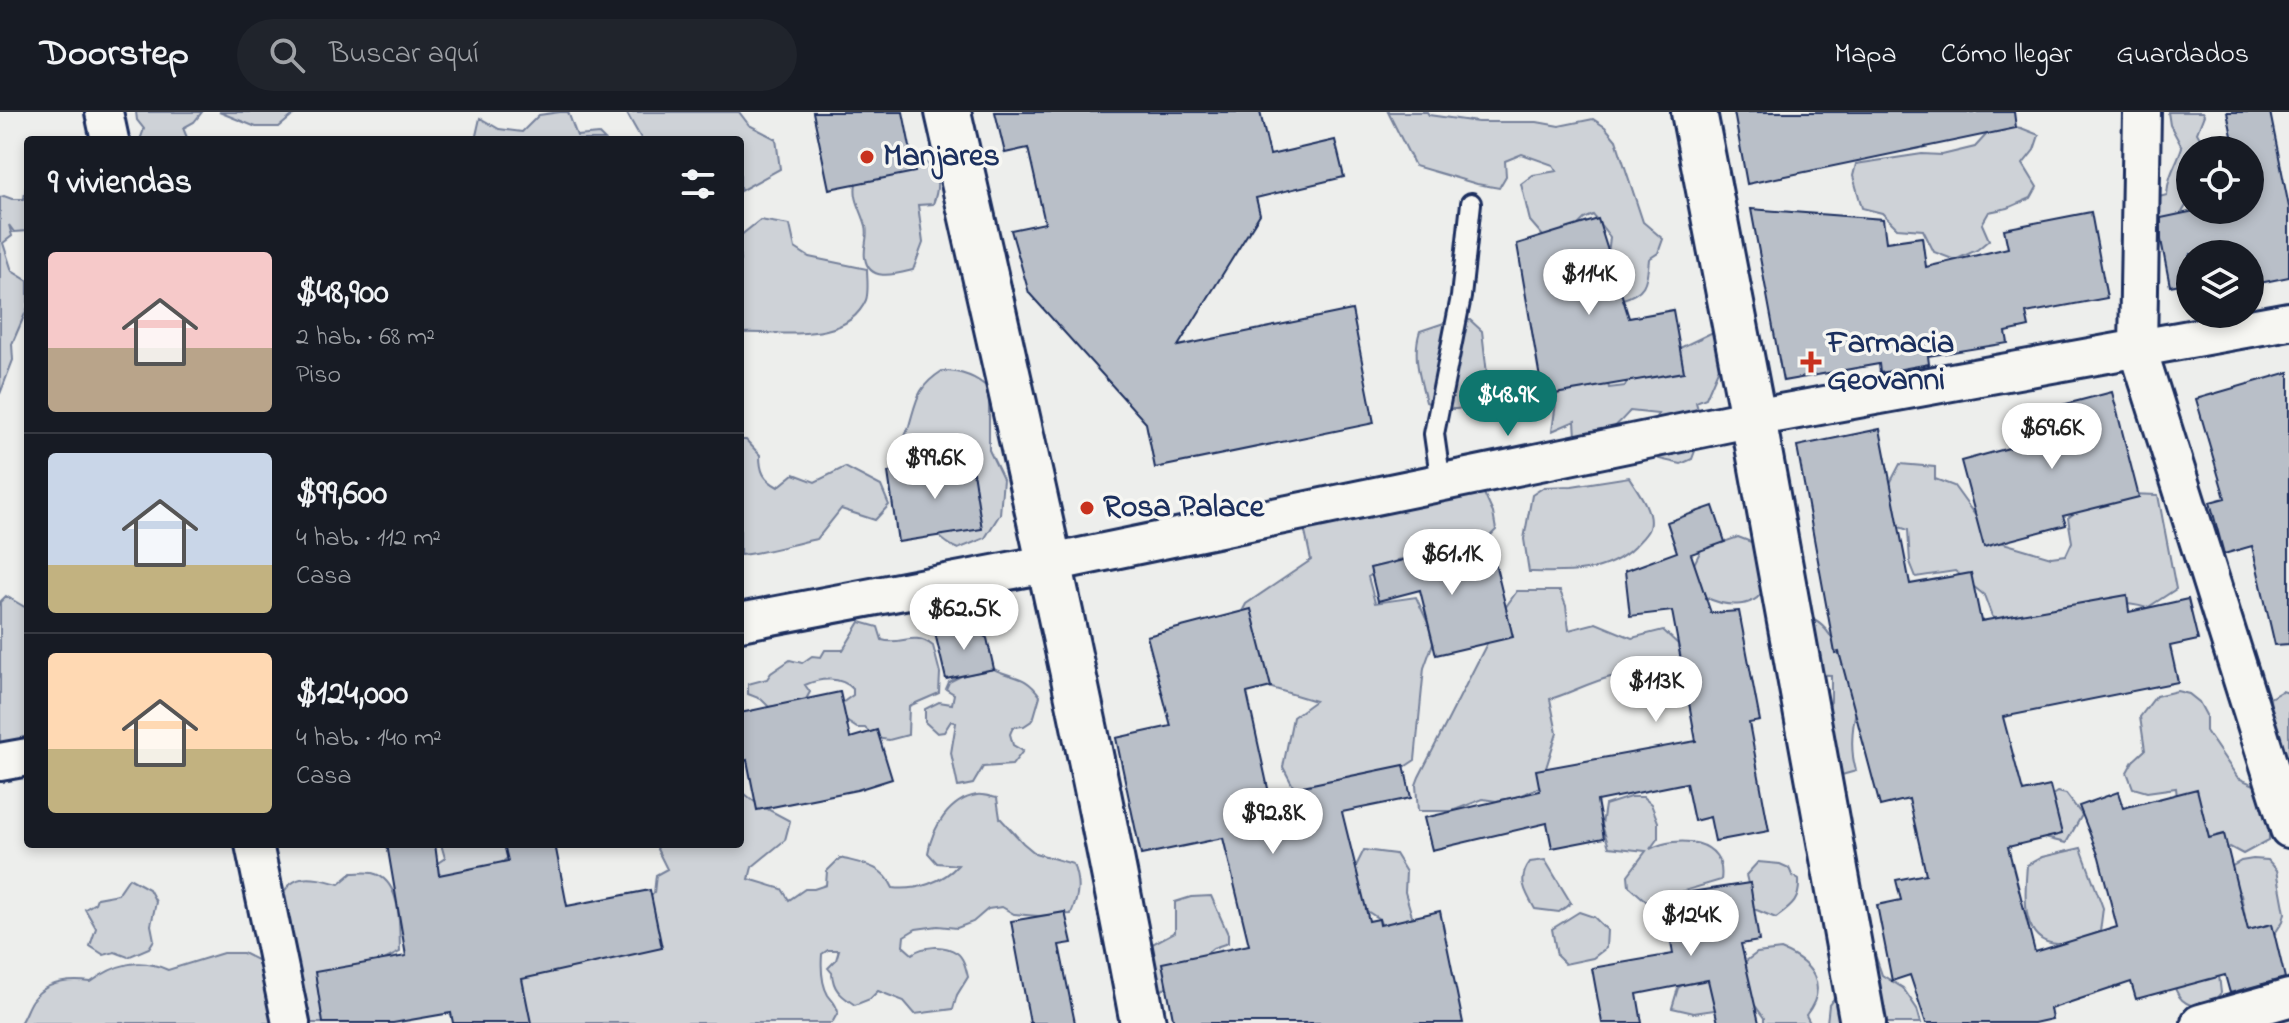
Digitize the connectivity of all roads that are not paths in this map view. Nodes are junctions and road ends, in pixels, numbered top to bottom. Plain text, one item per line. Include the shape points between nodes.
1 (104, 112) edge
2 (948, 112) edge
3 (1694, 112) edge
4 (2142, 112) edge
5 (109, 136) edge
6 (1471, 203) dead end
7 (2289, 321) edge
8 (2138, 349) junction
9 (1753, 418) junction
10 (1441, 483) junction
11 (1051, 563) junction
12 (744, 621) edge
13 (24, 758) edge
14 (0, 762) edge
15 (2289, 829) edge
16 (255, 848) edge
17 (2289, 998) edge
18 (291, 1023) edge
19 (1143, 1023) edge
20 (1863, 1023) edge
21 (2200, 1023) edge

1 - 5 street
2 - 11 main road
3 - 9 main road
4 - 8 street
6 - 10 lane via 1461,297 1434,434
7 - 8 street
8 - 9 street
8 - 15 street
9 - 10 street
9 - 20 main road
10 - 11 street
11 - 12 street
11 - 19 main road
13 - 14 street
16 - 18 street
17 - 21 street

